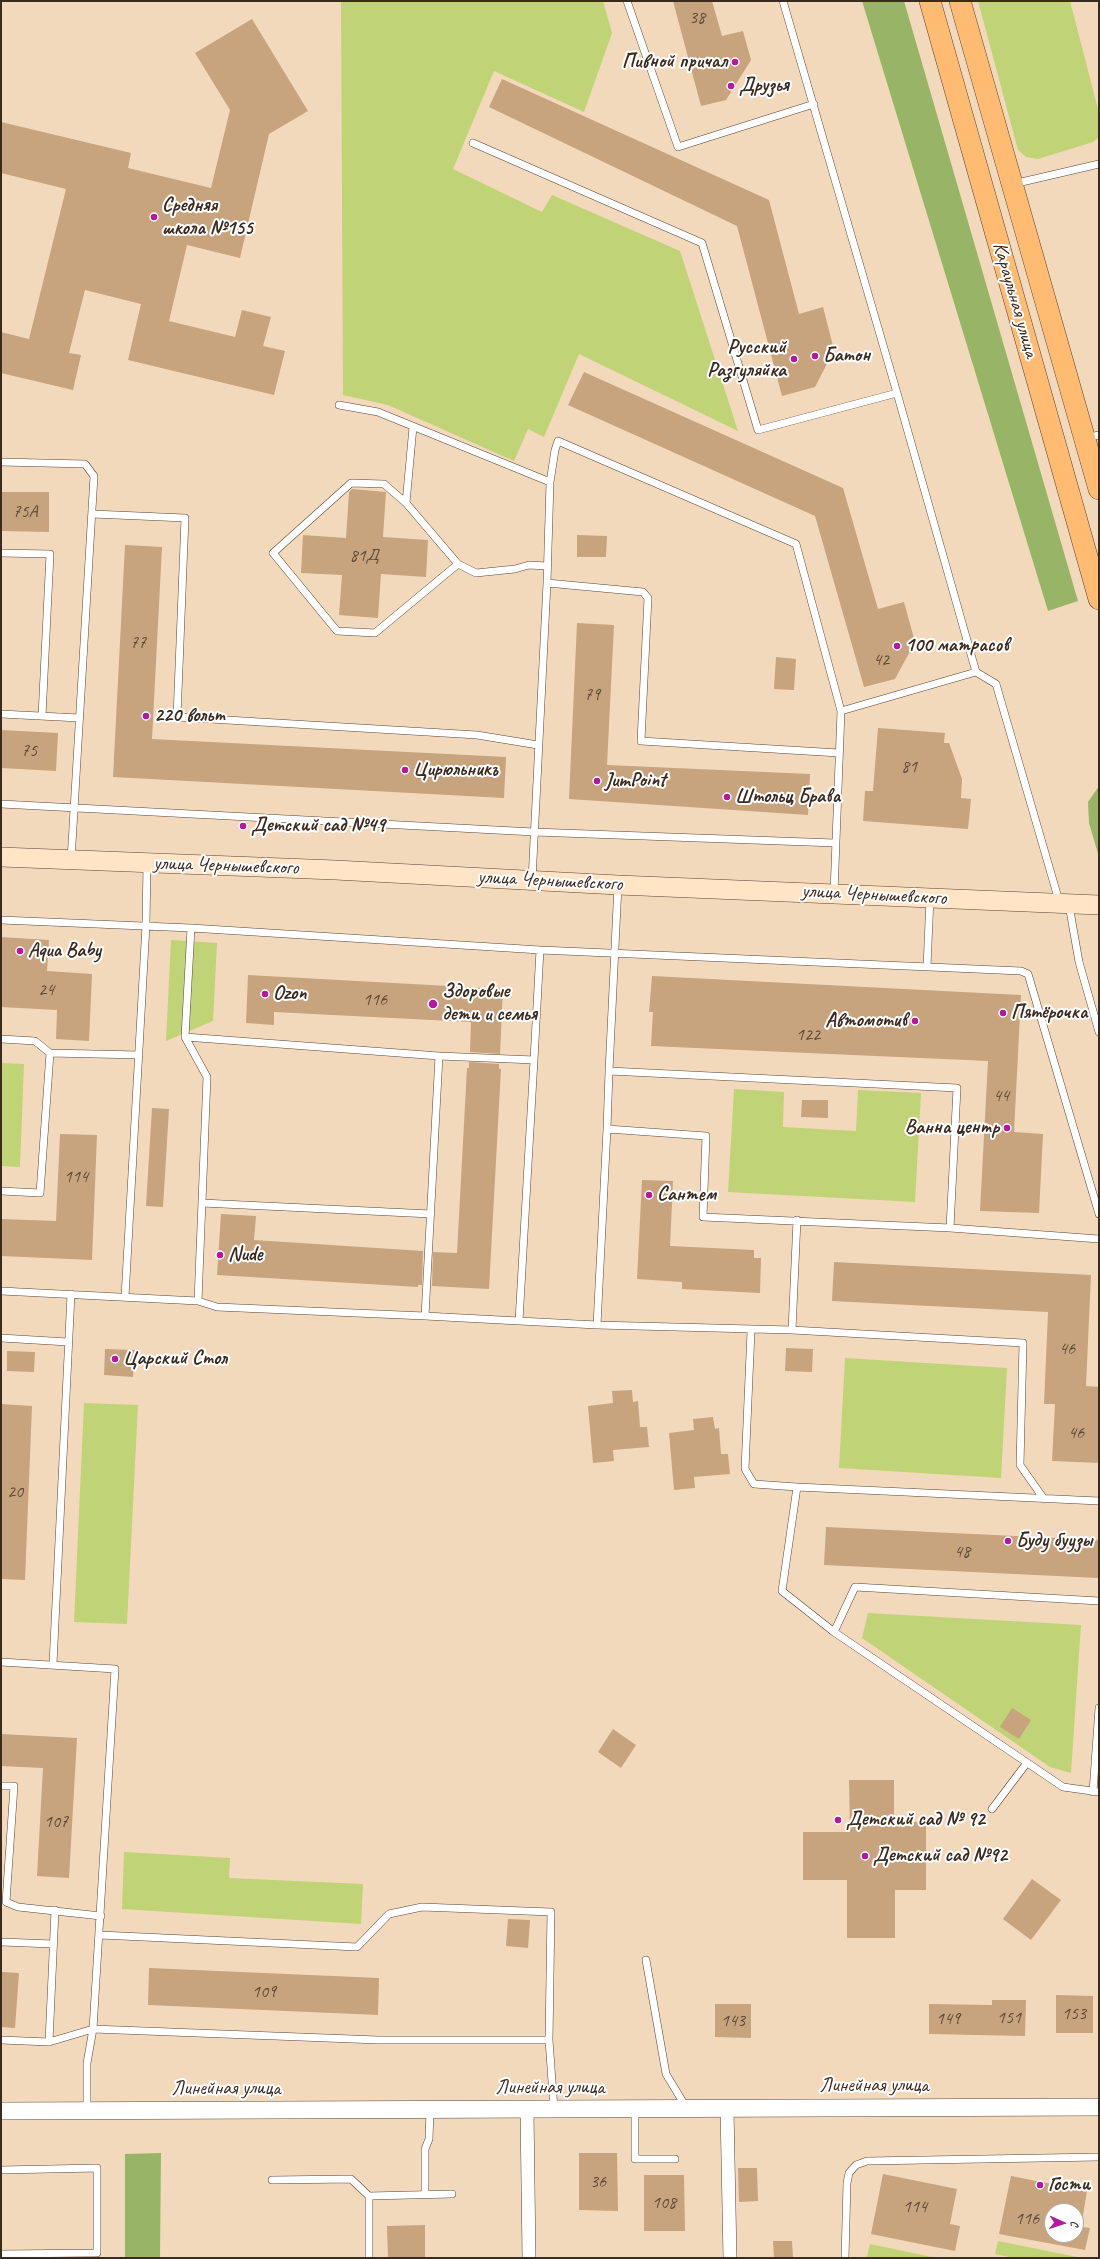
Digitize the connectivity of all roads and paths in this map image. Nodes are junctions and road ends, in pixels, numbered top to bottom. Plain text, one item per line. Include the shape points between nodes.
1 (627, 1) edge
2 (783, 1) edge
3 (930, 1) edge
4 (960, 1) edge
5 (814, 104) junction
6 (473, 143) dead end
7 (1099, 164) edge
8 (1010, 184) junction
9 (898, 393) junction
10 (339, 404) dead end
11 (413, 427) junction
12 (1092, 437) edge
13 (1, 462) edge
14 (550, 482) junction
15 (1099, 489) edge
16 (406, 503) junction
17 (93, 514) junction
18 (1, 553) edge
19 (458, 564) junction
20 (547, 566) junction
21 (547, 583) junction
22 (1099, 599) edge
23 (976, 672) junction
24 (841, 711) junction
25 (1, 714) edge
26 (42, 716) junction
27 (79, 718) junction
28 (538, 745) junction
29 (839, 753) junction
30 (1, 804) edge
31 (74, 808) junction
32 (534, 832) junction
33 (835, 843) junction
34 (1, 858) edge
35 (70, 860) junction
36 (147, 864) junction
37 (532, 880) junction
38 (618, 885) junction
39 (834, 893) junction
40 (930, 898) junction
41 (1064, 904) junction
42 (1099, 905) edge
43 (1, 920) edge
44 (146, 926) junction
45 (192, 928) junction
46 (540, 950) junction
47 (616, 954) junction
48 (927, 967) junction
49 (1099, 1032) edge
50 (185, 1037) junction
51 (1, 1039) edge
52 (50, 1053) junction
53 (139, 1055) junction
54 (439, 1056) junction
55 (534, 1060) junction
56 (609, 1071) junction
57 (607, 1130) junction
58 (1, 1191) edge
59 (202, 1203) junction
60 (431, 1214) junction
61 (1099, 1214) edge
62 (797, 1220) junction
63 (950, 1228) junction
64 (1099, 1239) edge
65 (1, 1291) edge
66 (71, 1294) junction
67 (125, 1297) junction
68 (198, 1301) junction
69 (425, 1316) junction
70 (519, 1321) junction
71 (597, 1325) junction
72 (751, 1330) junction
73 (792, 1330) junction
74 (1, 1338) edge
75 (68, 1342) junction
76 (797, 1487) junction
77 (1044, 1499) junction
78 (1099, 1501) edge
79 (1099, 1601) edge
80 (834, 1632) junction
81 (1, 1662) edge
82 (53, 1664) junction
83 (1099, 1708) edge
84 (1098, 1752) edge
85 (1026, 1764) junction
86 (1, 1786) edge
87 (1096, 1792) edge
88 (992, 1809) dead end
89 (55, 1910) junction
90 (100, 1916) junction
91 (100, 1935) junction
92 (1, 1942) edge
93 (53, 1944) junction
94 (646, 1960) dead end
95 (93, 2029) junction
96 (1, 2040) edge
97 (549, 2040) junction
98 (49, 2042) junction
99 (1099, 2107) edge
100 (554, 2109) junction
101 (634, 2109) junction
102 (687, 2109) junction
103 (727, 2109) junction
104 (430, 2110) junction
105 (527, 2110) junction
106 (1, 2111) edge
107 (87, 2111) junction
108 (1099, 2157) edge
109 (675, 2159) dead end
110 (1, 2170) edge
111 (272, 2180) dead end
112 (452, 2194) dead end
113 (425, 2195) junction
114 (369, 2196) junction
115 (1, 2254) edge
116 (369, 2258) edge
117 (529, 2258) edge
118 (730, 2258) edge
119 (845, 2258) edge

1 - 5 lane via 678,147
2 - 5 lane
3 - 22 main road, Караульная улица
4 - 8 main road, Караульная улица
5 - 9 lane
6 - 9 lane via 702,243 758,430
7 - 8 lane
8 - 12 main road, Караульная улица
9 - 23 lane
10 - 11 lane via 378,412
11 - 14 lane
11 - 16 lane
12 - 15 main road, Караульная улица
13 - 17 lane via 85,464 94,476
14 - 20 lane
14 - 24 lane via 558,441 796,544
16 - 19 lane
16 - 19 lane via 384,484 351,483 273,553 337,631 375,633
17 - 27 lane
17 - 28 lane via 185,518 177,717 477,735
18 - 26 lane via 50,554
19 - 20 lane via 476,573 529,565
20 - 21 lane
21 - 28 lane
21 - 29 lane via 643,592 648,598 641,741
23 - 24 lane
23 - 41 lane via 996,684
24 - 29 lane
25 - 26 lane
26 - 27 lane
27 - 31 lane
28 - 32 lane
29 - 33 lane
30 - 31 lane
31 - 32 lane
31 - 35 lane
32 - 33 lane
32 - 37 lane
33 - 39 lane
34 - 35 main road, улица Чернышевского
35 - 36 main road, улица Чернышевского
36 - 37 main road, улица Чернышевского
36 - 44 lane
37 - 38 main road, улица Чернышевского
38 - 39 main road, улица Чернышевского
38 - 47 lane
39 - 40 main road, улица Чернышевского
40 - 41 main road, улица Чернышевского
40 - 48 lane
41 - 42 main road, улица Чернышевского
41 - 49 lane
43 - 44 lane
44 - 45 lane
44 - 53 lane
45 - 46 lane
45 - 50 lane
46 - 47 lane
46 - 55 lane
47 - 48 lane
47 - 56 lane
48 - 61 lane via 1021,971 1028,974
50 - 54 lane
50 - 59 lane via 207,1077
51 - 52 lane via 36,1041
52 - 53 lane
52 - 58 lane via 40,1193
53 - 67 lane
54 - 55 lane
54 - 60 lane
55 - 70 lane
56 - 57 lane
56 - 63 lane via 957,1088
57 - 62 lane via 706,1136 702,1216
57 - 71 lane
59 - 60 lane
59 - 68 lane
60 - 69 lane
62 - 63 lane
62 - 73 lane
63 - 64 lane
65 - 66 lane
66 - 67 lane
66 - 75 lane
67 - 68 lane
68 - 69 lane via 218,1307
69 - 70 lane
70 - 71 lane
71 - 72 lane
72 - 73 lane
72 - 76 lane via 745,1469 754,1484
73 - 77 lane via 1023,1343 1020,1465
74 - 75 lane
75 - 82 lane
76 - 77 lane
76 - 80 lane via 782,1591
77 - 78 lane
79 - 80 lane via 855,1587
80 - 85 lane
81 - 82 lane
82 - 90 lane via 115,1669
83 - 84 lane
84 - 87 lane
85 - 87 lane via 1063,1787
85 - 88 lane
86 - 89 lane via 14,1786 6,1902 18,1907
89 - 90 lane
89 - 93 lane
90 - 91 lane
91 - 95 lane
91 - 97 lane via 357,1946 389,1914 422,1907 551,1912
92 - 93 lane
93 - 98 lane
94 - 102 lane via 666,2074
95 - 97 lane via 378,2040
95 - 98 lane
95 - 107 lane via 87,2063
96 - 98 lane
97 - 100 lane
99 - 103 street, Линейная улица
100 - 101 street, Линейная улица
100 - 105 street, Линейная улица
101 - 102 street, Линейная улица
101 - 109 lane via 635,2159
102 - 103 street, Линейная улица
103 - 118 street
104 - 105 street, Линейная улица
104 - 107 street, Линейная улица
104 - 113 lane via 429,2139 425,2149
105 - 117 street
106 - 107 street, Линейная улица
108 - 119 lane via 867,2161 856,2165 850,2172 847,2183
110 - 115 lane via 97,2168 97,2253
111 - 114 lane via 350,2179
112 - 113 lane
113 - 114 lane
114 - 116 lane

